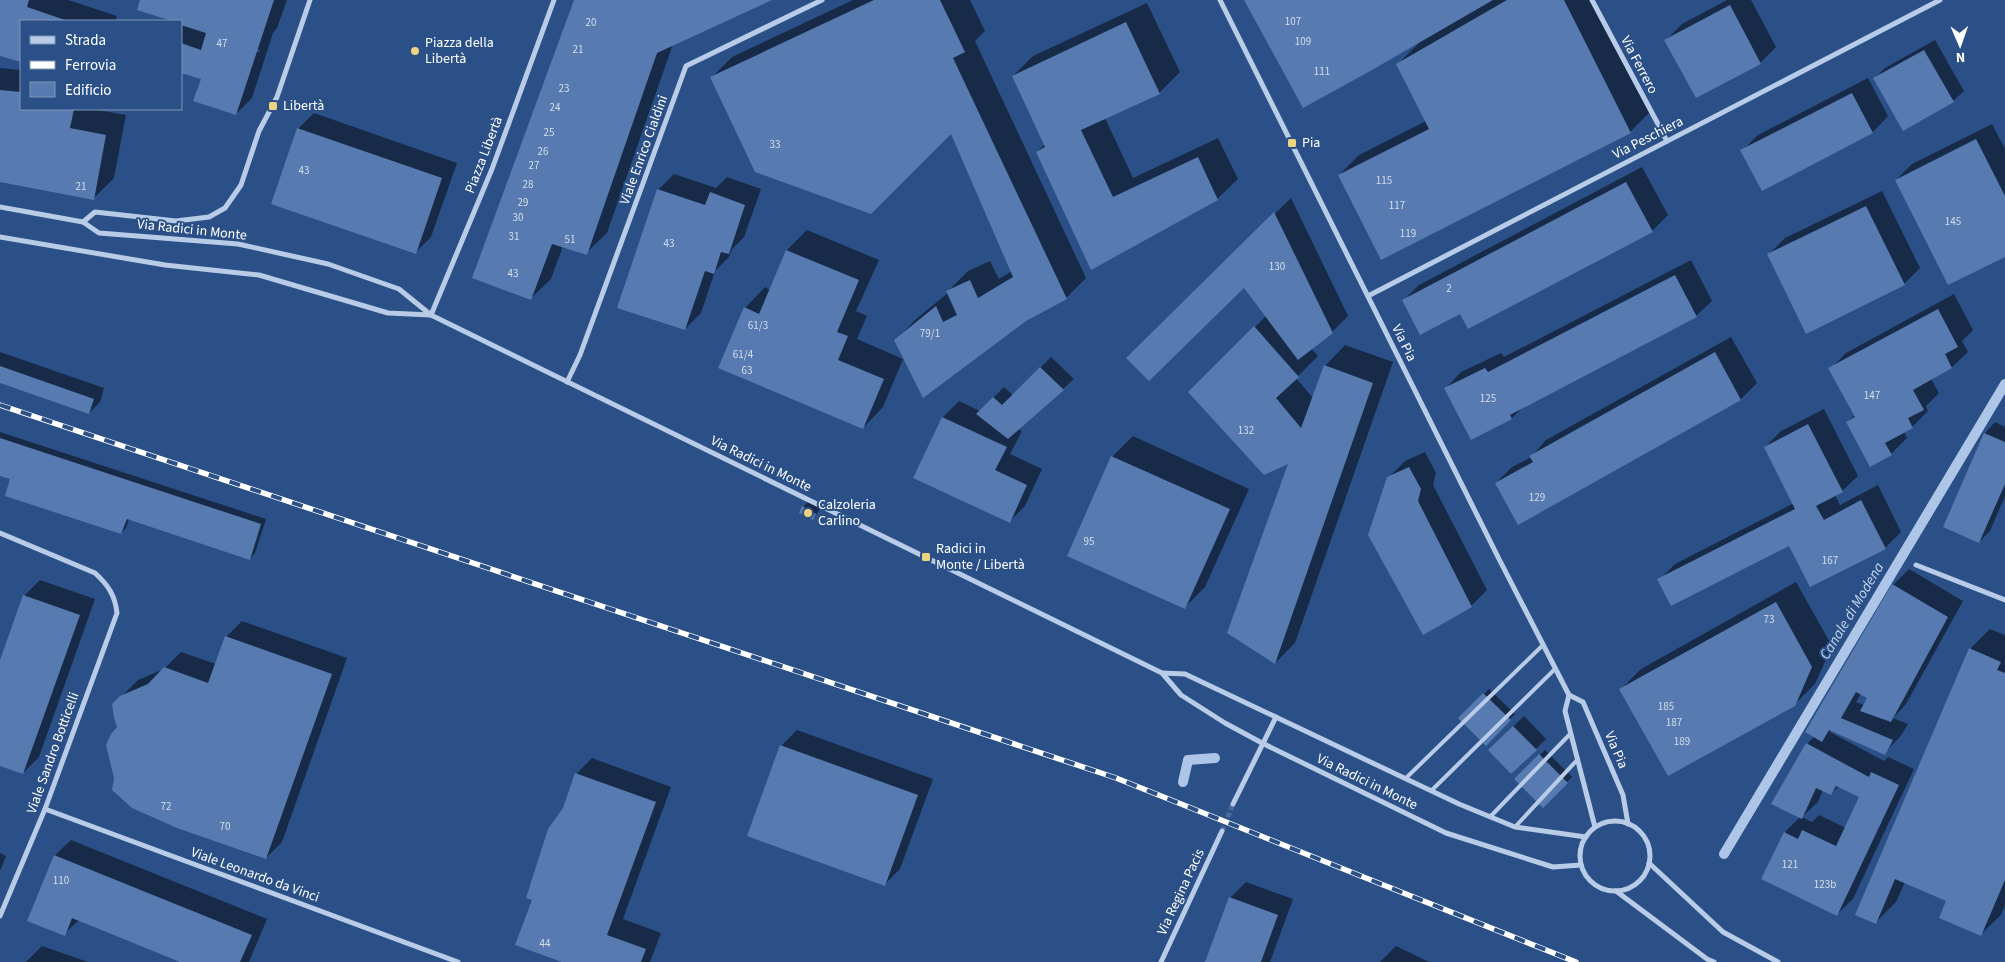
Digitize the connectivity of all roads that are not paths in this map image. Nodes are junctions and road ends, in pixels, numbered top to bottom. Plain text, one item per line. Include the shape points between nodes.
1 (310, 0) edge
2 (554, 0) edge
3 (822, 0) edge
4 (1220, 0) edge
5 (1592, 0) edge
6 (1940, 0) edge
7 (1667, 140) junction
8 (0, 207) edge
9 (83, 222) junction
10 (0, 237) edge
11 (1368, 296) junction
12 (431, 315) junction
13 (567, 382) junction
14 (0, 533) edge
15 (1916, 565) dead end
16 (2005, 600) edge
17 (1543, 645) junction
18 (1555, 669) junction
19 (1162, 673) junction
20 (1569, 695) junction
21 (1276, 717) junction
22 (1571, 733) junction
23 (1262, 743) junction
24 (1578, 760) junction
25 (1406, 778) junction
26 (1432, 790) junction
27 (1233, 804) tunnel mouth
28 (45, 809) junction
29 (1490, 817) junction
30 (1628, 824) junction
31 (1595, 827) junction
32 (1515, 828) junction
33 (1222, 831) tunnel mouth
34 (1586, 837) junction
35 (1649, 863) junction
36 (1581, 865) junction
37 (1616, 891) junction
38 (0, 916) edge
39 (458, 962) edge
40 (1161, 962) edge
41 (1714, 962) edge
42 (1778, 962) edge

1 - 9 street via 277,97 259,132 241,185 225,208 209,217 176,221 95,212
2 - 12 street, Piazza Libertà via 492,169
3 - 13 street, Viale Enrico Cialdini via 686,66 580,355
4 - 11 street, Via Pia
5 - 7 street, Via Ferrero
6 - 7 street, Via Peschiera
7 - 11 street, Via Peschiera
8 - 9 street, Via Radici in Monte
9 - 12 street, Via Radici in Monte via 99,232 238,244 328,264 399,289
10 - 12 street, Via Radici in Monte via 165,265 259,275 388,313
11 - 17 street, Via Pia
12 - 13 street, Via Radici in Monte
13 - 19 street, Via Radici in Monte
14 - 28 street, Viale Sandro Botticelli via 95,574 107,584 114,596 117,613
15 - 16 street
17 - 18 street, Via Pia
17 - 25 lane
18 - 20 street, Via Pia
18 - 26 lane
19 - 21 street, Via Radici in Monte via 1185,674
19 - 23 street, Via Radici in Monte via 1181,695
20 - 22 street via 1565,711
20 - 30 street, Via Pia via 1583,702 1623,795
21 - 23 street
21 - 25 street, Via Radici in Monte
22 - 24 street
22 - 29 lane
23 - 27 street
23 - 36 street, Via Radici in Monte via 1446,833 1553,867
24 - 31 street
24 - 32 lane
25 - 26 street, Via Radici in Monte
26 - 29 street, Via Radici in Monte
28 - 38 street, Viale Sandro Botticelli
28 - 39 street, Viale Leonardo da Vinci
29 - 32 street, Via Radici in Monte
30 - 31 street via 1608,822
30 - 35 street via 1645,838
31 - 34 street
32 - 34 street, Via Radici in Monte
33 - 40 street, Via Regina Pacis
34 - 36 street via 1582,845
35 - 37 street via 1639,881
35 - 42 street via 1723,932
36 - 37 street via 1593,883
37 - 41 street

